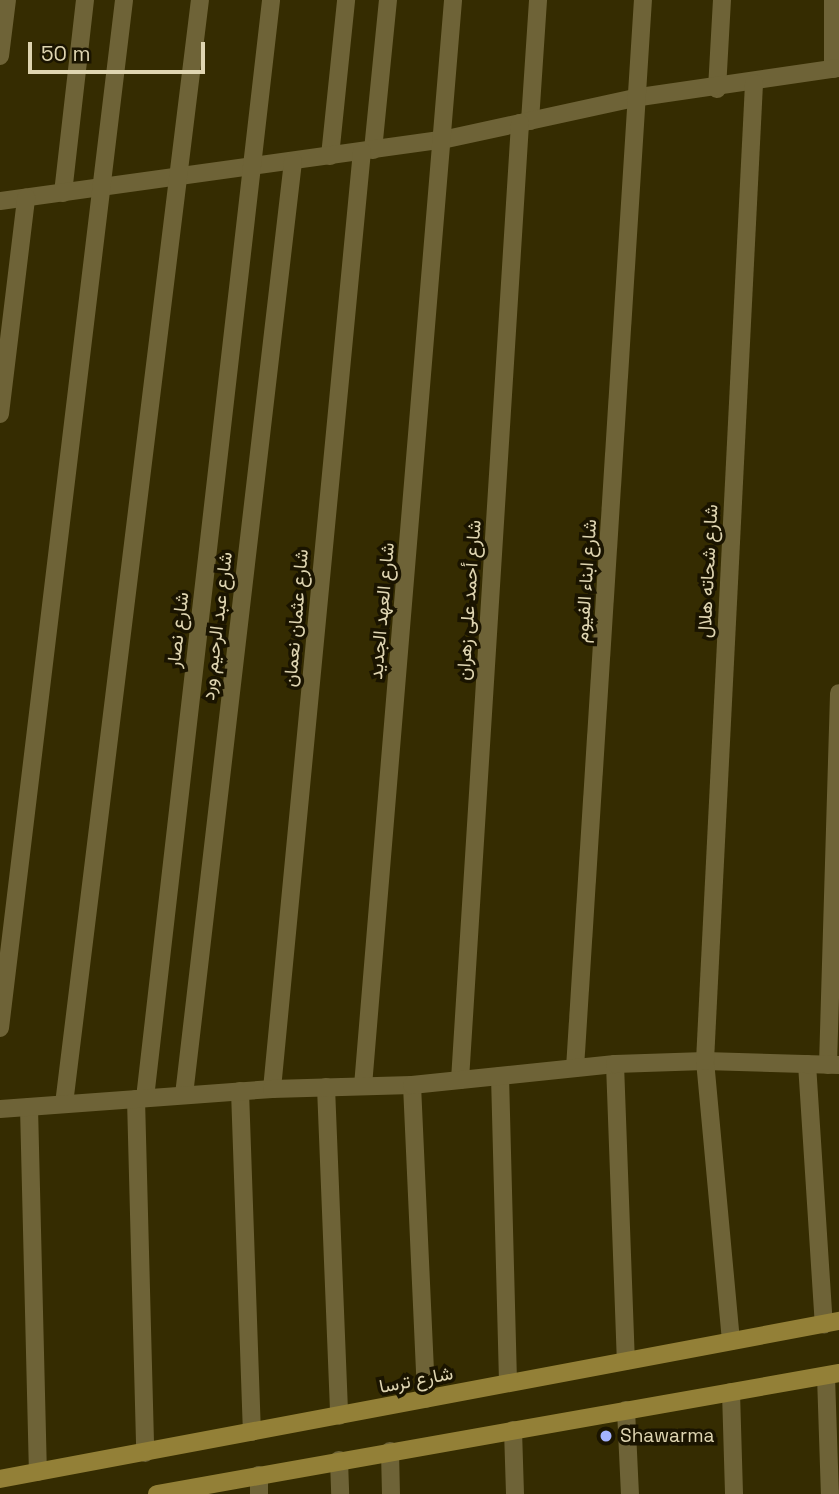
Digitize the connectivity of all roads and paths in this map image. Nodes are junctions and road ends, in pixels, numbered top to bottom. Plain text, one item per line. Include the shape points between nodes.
1 (7, 0) edge
2 (85, 0) edge
3 (124, 0) edge
4 (200, 0) edge
5 (271, 0) edge
6 (346, 0) edge
7 (388, 0) edge
8 (453, 0) edge
9 (538, 0) edge
10 (643, 0) edge
11 (722, 0) edge
12 (833, 0) edge
13 (0, 56) edge
14 (836, 69) edge
15 (754, 83) junction
16 (717, 89) junction
17 (640, 97) junction
18 (525, 122) junction
19 (442, 140) junction
20 (367, 150) junction
21 (330, 156) junction
22 (293, 161) junction
23 (252, 166) junction
24 (178, 177) junction
25 (103, 187) junction
26 (63, 192) junction
27 (26, 198) junction
28 (0, 201) edge
29 (0, 414) edge
30 (839, 693) edge
31 (0, 1028) edge
32 (705, 1061) junction
33 (615, 1064) junction
34 (807, 1064) junction
35 (833, 1065) edge
36 (575, 1069) junction
37 (499, 1076) junction
38 (460, 1080) junction
39 (412, 1085) junction
40 (363, 1086) junction
41 (326, 1087) junction
42 (272, 1089) junction
43 (240, 1091) junction
44 (184, 1095) junction
45 (140, 1098) junction
46 (64, 1104) junction
47 (29, 1107) junction
48 (0, 1109) edge
49 (832, 1322) edge
50 (731, 1341) junction
51 (626, 1361) junction
52 (833, 1375) edge
53 (508, 1383) junction
54 (731, 1392) junction
55 (426, 1399) junction
56 (626, 1410) junction
57 (339, 1416) junction
58 (513, 1430) junction
59 (252, 1432) junction
60 (390, 1451) junction
61 (145, 1452) junction
62 (339, 1460) junction
63 (38, 1472) junction
64 (259, 1475) junction
65 (0, 1479) edge
66 (157, 1494) edge
67 (260, 1494) edge
68 (340, 1494) edge
69 (391, 1494) edge
70 (515, 1494) edge
71 (630, 1494) edge
72 (734, 1494) edge
73 (830, 1494) edge

1 - 13 street
2 - 26 street
3 - 25 street
4 - 24 street
5 - 23 street, شارع نصار
6 - 21 street
7 - 20 street, شارع عثمان نعمان
8 - 19 street, شارع العهد الجديد
9 - 18 street, شارع أحمد على زهران
10 - 17 street, شارع ابناء الفيوم
11 - 16 street
12 - 14 street
14 - 15 street
15 - 16 street
15 - 32 street, شارع شحاته هلال
16 - 17 street
17 - 18 street
17 - 36 street, شارع ابناء الفيوم
18 - 19 street
18 - 38 street, شارع أحمد على زهران
19 - 20 street
19 - 40 street, شارع العهد الجديد
20 - 21 street
20 - 42 street, شارع عثمان نعمان
21 - 22 street
22 - 23 street
22 - 44 street, شارع عبد الرحيم ورد
23 - 24 street
23 - 45 street, شارع نصار
24 - 25 street
24 - 46 street
25 - 26 street
25 - 31 street
26 - 27 street
27 - 28 street
27 - 29 street
30 - 35 street
32 - 33 street
32 - 34 street
32 - 50 street, شارع شحاته هلال
33 - 36 street
33 - 51 street
34 - 35 street
34 - 49 street
36 - 37 street
37 - 38 street
37 - 53 street
38 - 39 street
39 - 40 street
39 - 55 street
40 - 41 street
41 - 42 street
41 - 57 street
42 - 43 street
43 - 44 street
43 - 59 street
44 - 45 street
45 - 46 street
45 - 61 street, شارع نصار
46 - 47 street
47 - 48 street
47 - 63 street
49 - 50 main road, شارع ترسا
50 - 51 main road, شارع ترسا
51 - 53 main road, شارع ترسا
52 - 54 main road
52 - 73 street
53 - 55 main road, شارع ترسا
54 - 56 main road
54 - 72 street
55 - 57 main road, شارع ترسا
56 - 58 main road
56 - 71 street
57 - 59 main road, شارع ترسا
58 - 60 main road
58 - 70 street
59 - 61 main road, شارع ترسا
60 - 62 main road
60 - 69 street
61 - 63 main road, شارع ترسا
62 - 64 main road
62 - 68 street
63 - 65 main road, شارع ترسا
64 - 66 main road
64 - 67 street

